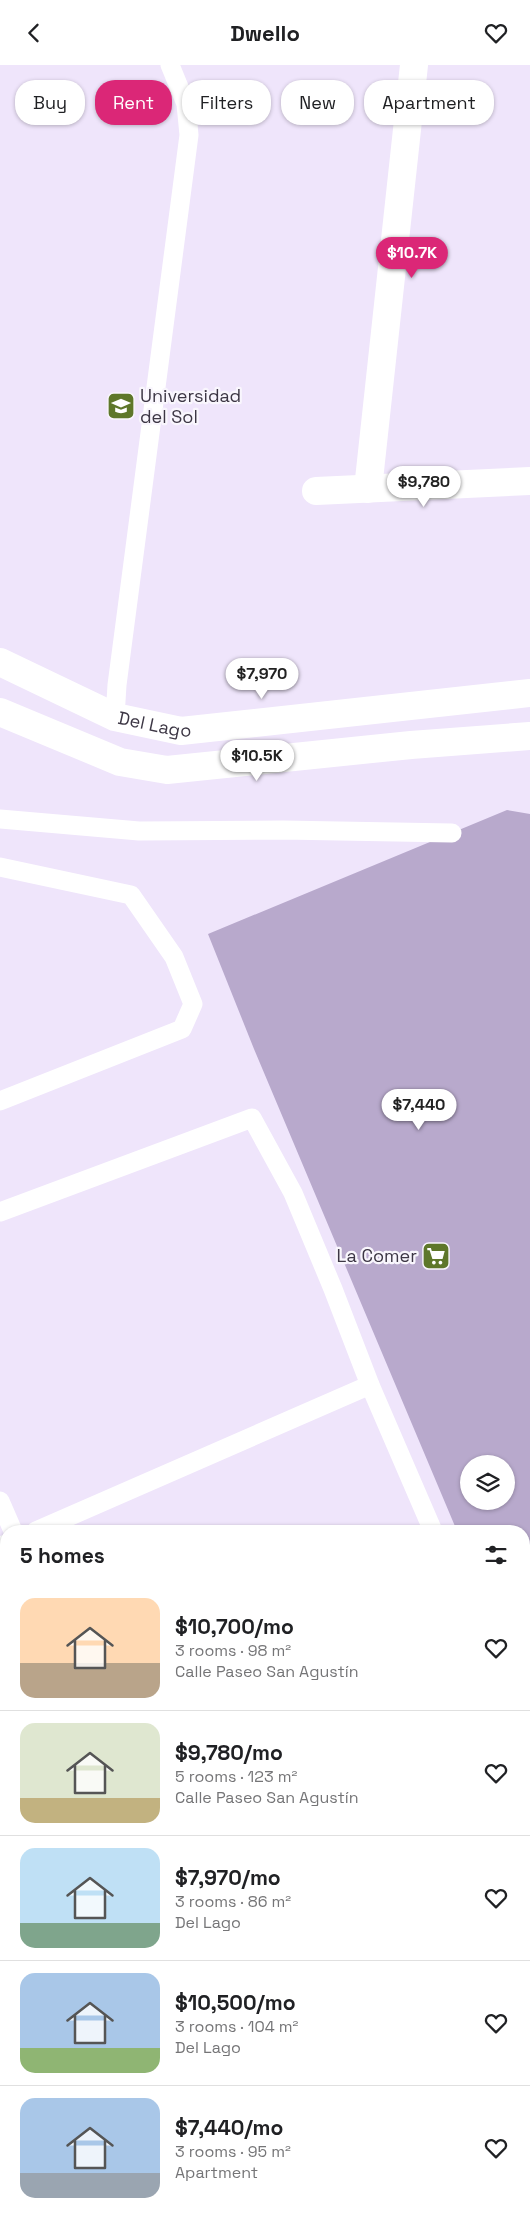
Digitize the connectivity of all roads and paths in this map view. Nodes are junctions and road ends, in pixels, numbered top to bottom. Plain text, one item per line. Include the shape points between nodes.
1 (170, 65) edge
2 (414, 65) edge
3 (530, 481) edge
4 (368, 489) junction
5 (316, 491) dead end
6 (0, 662) edge
7 (530, 693) edge
8 (0, 713) edge
9 (115, 717) junction
10 (530, 735) edge
11 (0, 819) edge
12 (452, 833) dead end
13 (0, 867) edge
14 (0, 1101) edge
15 (0, 1212) edge
16 (370, 1385) junction
17 (0, 1501) edge
18 (10, 1525) edge
19 (50, 1525) edge
20 (430, 1525) edge

1 - 9 lane via 186,104 189,135
2 - 4 main road
3 - 4 main road
4 - 5 main road
6 - 9 main road, Del Lago
7 - 9 main road, Del Lago via 181,731
8 - 10 main road via 120,762 167,770
11 - 12 lane via 139,831
13 - 14 lane via 131,895 174,957 193,1003 182,1029
15 - 16 lane via 252,1119 293,1193
16 - 19 lane
16 - 20 lane
17 - 18 lane

